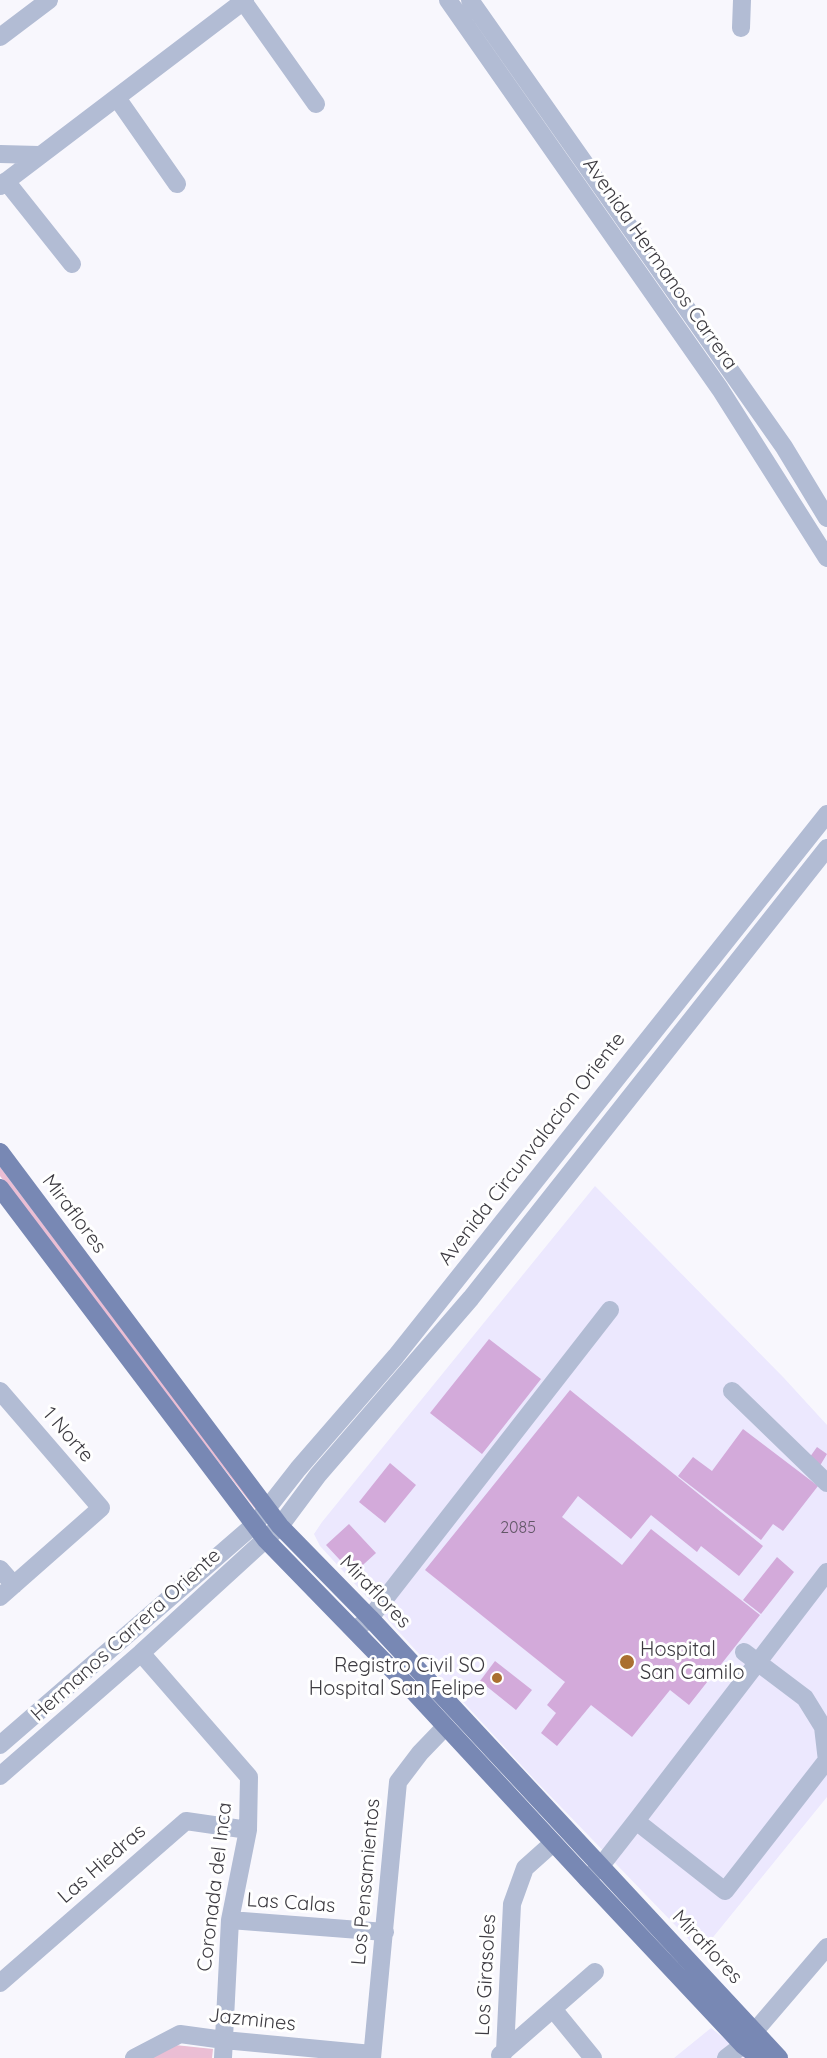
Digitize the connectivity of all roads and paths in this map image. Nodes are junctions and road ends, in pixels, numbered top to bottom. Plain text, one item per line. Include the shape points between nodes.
1 (49, 0) edge
2 (448, 0) edge
3 (470, 0) edge
4 (742, 0) edge
5 (244, 1) edge
6 (741, 28) dead end
7 (0, 37) edge
8 (117, 98) junction
9 (316, 104) dead end
10 (0, 154) edge
11 (39, 155) junction
12 (3, 183) edge
13 (177, 184) dead end
14 (72, 264) dead end
15 (827, 518) edge
16 (827, 558) edge
17 (827, 813) edge
18 (827, 848) edge
19 (0, 1152) edge
20 (0, 1188) edge
21 (610, 1311) dead end
22 (0, 1391) edge
23 (732, 1391) dead end
24 (827, 1482) edge
25 (268, 1510) junction
26 (255, 1524) junction
27 (280, 1526) junction
28 (266, 1540) junction
29 (0, 1569) edge
30 (827, 1572) edge
31 (7, 1591) edge
32 (370, 1618) junction
33 (355, 1630) junction
34 (141, 1653) junction
35 (751, 1657) junction
36 (446, 1727) junction
37 (0, 1745) edge
38 (827, 1760) edge
39 (0, 1776) edge
40 (636, 1821) junction
41 (248, 1830) junction
42 (553, 1843) junction
43 (593, 1873) junction
44 (230, 1920) junction
45 (385, 1932) junction
46 (827, 1947) edge
47 (595, 1972) dead end
48 (0, 1983) edge
49 (553, 2009) junction
50 (223, 2049) edge
51 (752, 2049) edge
52 (501, 2054) edge
53 (372, 2056) edge
54 (134, 2058) edge
55 (593, 2058) edge
56 (726, 2058) edge
57 (779, 2058) edge

1 - 7 street
2 - 16 street, Avenida Hermanos Carrera via 720,389
3 - 15 street, Avenida Hermanos Carrera via 778,437
4 - 6 street
5 - 8 street
5 - 9 street
8 - 11 street
8 - 13 street
10 - 11 street
11 - 12 street
12 - 14 street
17 - 25 street, Avenida Circunvalacion Oriente via 403,1347 298,1469
18 - 27 street via 471,1298 318,1475
19 - 25 main road, Miraflores
20 - 26 main road, Miraflores
21 - 32 street
22 - 31 street, 1 Norte via 101,1508
23 - 24 street
25 - 26 street, Hermanos Carrera Oriente
25 - 27 main road, Miraflores
26 - 28 main road, Miraflores
26 - 37 street, Hermanos Carrera Oriente
27 - 28 street, Hermanos Carrera Oriente
27 - 32 main road, Miraflores
28 - 33 main road, Miraflores
28 - 34 street, Hermanos Carrera Oriente
29 - 31 street
30 - 35 street
32 - 33 street
32 - 43 main road, Miraflores
33 - 36 main road, Miraflores
34 - 39 street, Hermanos Carrera Oriente
34 - 41 street, Coronada del Inca via 249,1778
35 - 38 street via 805,1698 823,1727
35 - 40 street
36 - 42 main road, Miraflores
36 - 45 street, Los Pensamientos via 398,1782
38 - 40 street via 725,1891
40 - 43 street
41 - 44 street, Coronada del Inca
41 - 48 street, Las Hiedras via 186,1821
42 - 43 main road, Miraflores
42 - 52 street, Los Girasoles via 525,1868 512,1904
43 - 51 main road, Miraflores
44 - 45 street, Las Calas
44 - 50 street, Coronada del Inca
45 - 53 street, Los Pensamientos
46 - 51 street
47 - 49 street
49 - 52 street
49 - 55 street
50 - 53 street, Jazmines
50 - 54 street, Jazmines via 180,2034
51 - 56 street
51 - 57 main road, Miraflores

